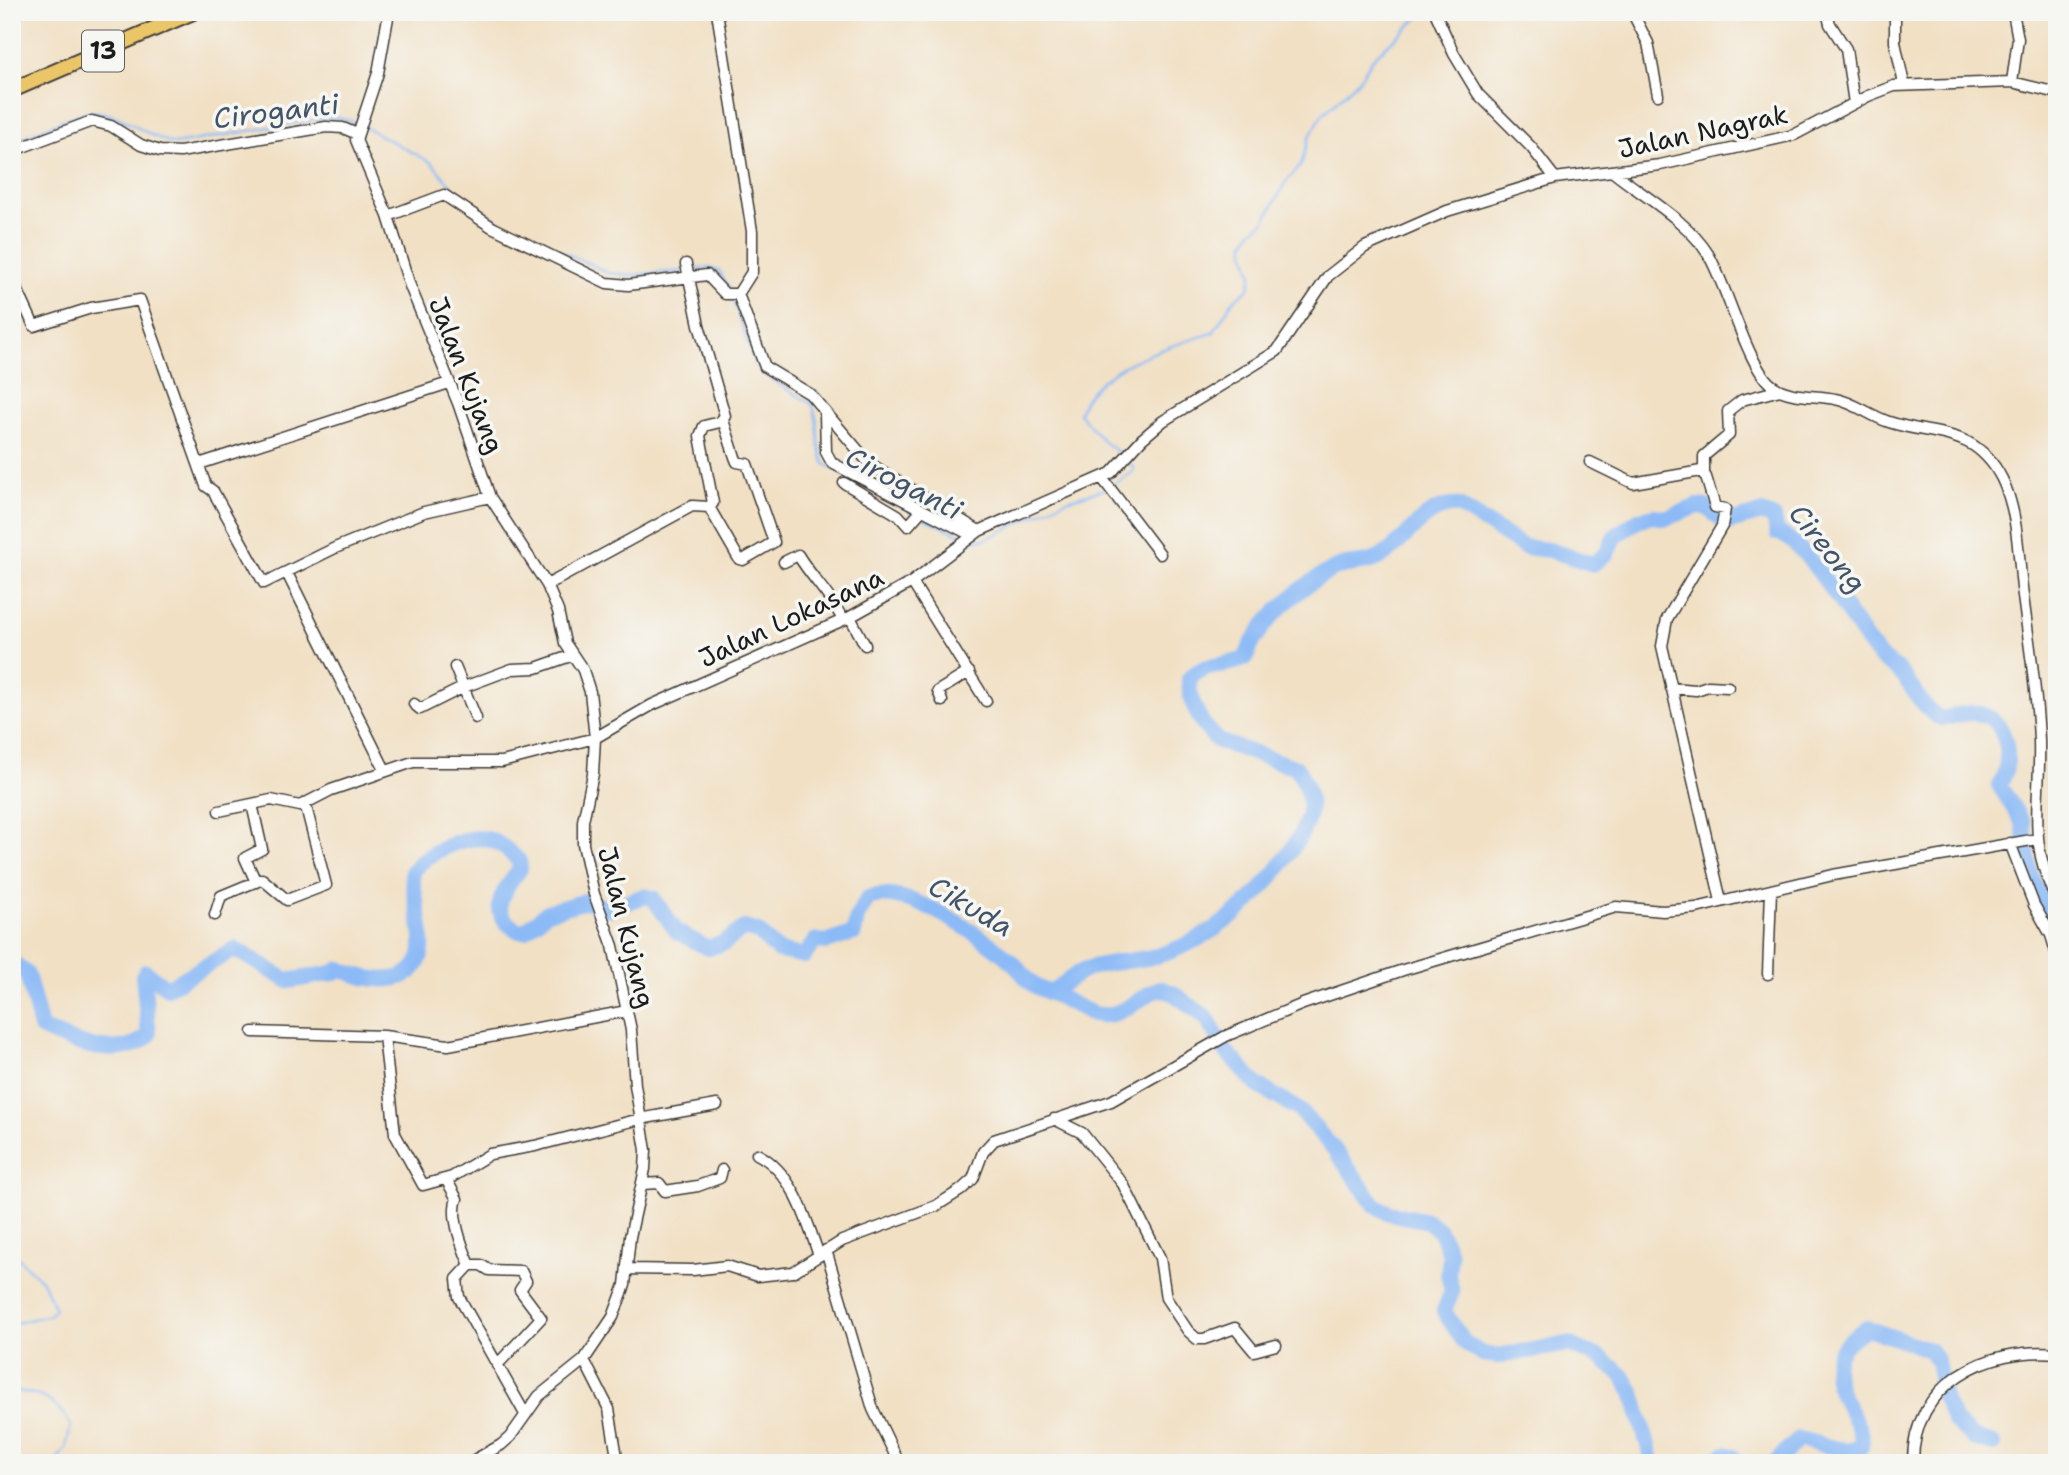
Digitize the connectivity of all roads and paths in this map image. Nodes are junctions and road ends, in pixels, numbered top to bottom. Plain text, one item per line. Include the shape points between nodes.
1 (193, 12) edge
2 (389, 12) edge
3 (717, 12) edge
4 (1435, 12) edge
5 (1632, 12) edge
6 (1827, 12) edge
7 (1895, 12) edge
8 (2013, 12) edge
9 (12, 74) edge
10 (2012, 82) junction
11 (1904, 84) junction
12 (15, 89) edge
13 (2057, 93) edge
14 (1658, 95) dead end
15 (1854, 103) junction
16 (357, 134) junction
17 (12, 151) edge
18 (1612, 171) junction
19 (1555, 178) junction
20 (388, 216) junction
21 (688, 272) junction
22 (12, 288) edge
23 (733, 293) junction
24 (449, 383) junction
25 (1780, 390) junction
26 (825, 413) junction
27 (723, 420) junction
28 (1590, 463) dead end
29 (199, 464) junction
30 (1704, 473) junction
31 (851, 481) junction
32 (1106, 486) junction
33 (490, 497) junction
34 (709, 507) junction
35 (919, 515) junction
36 (972, 536) junction
37 (1160, 554) dead end
38 (785, 562) dead end
39 (288, 573) junction
40 (912, 582) junction
41 (547, 585) junction
42 (847, 618) junction
43 (865, 645) dead end
44 (573, 654) junction
45 (455, 667) dead end
46 (969, 672) junction
47 (464, 687) junction
48 (1728, 687) dead end
49 (1671, 688) junction
50 (942, 701) dead end
51 (986, 701) dead end
52 (414, 704) dead end
53 (476, 718) dead end
54 (595, 738) junction
55 (385, 770) junction
56 (305, 803) junction
57 (251, 804) junction
58 (219, 811) dead end
59 (2033, 840) junction
60 (2012, 843) junction
61 (256, 882) junction
62 (1771, 890) junction
63 (1721, 901) junction
64 (2057, 901) edge
65 (215, 915) dead end
66 (2057, 955) edge
67 (1768, 974) dead end
68 (627, 1011) junction
69 (253, 1032) dead end
70 (384, 1036) junction
71 (717, 1105) dead end
72 (640, 1119) junction
73 (1054, 1119) junction
74 (757, 1154) dead end
75 (722, 1170) dead end
76 (446, 1179) junction
77 (642, 1184) junction
78 (822, 1253) junction
79 (470, 1265) junction
80 (627, 1269) junction
81 (1276, 1345) dead end
82 (2057, 1353) edge
83 (584, 1360) junction
84 (497, 1365) junction
85 (525, 1415) junction
86 (473, 1462) edge
87 (618, 1463) edge
88 (900, 1463) edge
89 (1913, 1463) edge

1 - 12 highway, 13
2 - 16 street, Jalan Kujang via 378,73
3 - 23 street via 752,231 752,272
4 - 19 street via 1478,94
5 - 14 street via 1648,43
6 - 15 street via 1846,49
7 - 11 street via 1895,42
8 - 10 street via 2018,39
9 - 12 street
10 - 11 street, Jalan Nagrak
10 - 13 street, Jalan Nagrak
11 - 15 street, Jalan Nagrak
15 - 18 street, Jalan Nagrak via 1794,135 1734,151
16 - 17 street via 326,127 180,152 141,145 111,126 92,121
16 - 20 street, Jalan Kujang via 357,145
18 - 19 street, Jalan Nagrak
18 - 25 street via 1696,237 1720,277 1762,375
19 - 32 street, Jalan Lokasana via 1469,202 1365,247 1328,276 1286,341 1267,360 1163,421 1125,457
20 - 21 street via 444,195 492,227 607,283 628,285
20 - 24 street, Jalan Kujang
21 - 23 street via 707,275
21 - 27 street
22 - 29 street via 17,289 34,326 91,308 140,300
23 - 26 street via 762,363 806,391
24 - 29 street
24 - 33 street, Jalan Kujang
25 - 30 street via 1742,400 1728,411 1729,435 1704,456
25 - 59 street via 1837,399 1890,422 1953,434 1984,456 2002,480 2019,548 2039,741
26 - 31 street via 828,457
26 - 36 street via 869,463
27 - 34 street via 704,426 700,436 714,496
27 - 34 street via 734,457 747,464 774,542 739,559
28 - 30 street via 1633,483
29 - 39 street via 206,486 263,582
30 - 49 street via 1716,507 1725,509 1724,522 1667,620 1662,646
31 - 35 street
31 - 35 street via 908,526
32 - 36 street, Jalan Lokasana
32 - 37 street
33 - 39 street via 424,512 335,548
33 - 41 street, Jalan Kujang
34 - 41 street via 692,506
35 - 36 street
36 - 40 street, Jalan Lokasana
38 - 42 street via 799,555
39 - 55 street
40 - 42 street, Jalan Lokasana
40 - 46 street
41 - 44 street, Jalan Kujang via 561,634
42 - 43 street
42 - 54 street, Jalan Lokasana via 652,705
44 - 47 street
44 - 54 street, Jalan Kujang via 590,692
45 - 47 street
46 - 50 street via 938,691
46 - 51 street
47 - 52 street via 420,709
47 - 53 street
48 - 49 street
49 - 63 street
54 - 55 street, Jalan Lokasana via 502,762 422,760
54 - 68 street, Jalan Kujang via 583,821 585,853
55 - 56 street, Jalan Lokasana
56 - 57 street via 295,807 271,800
56 - 61 street via 326,885 287,900 268,882
57 - 58 street
57 - 61 street via 262,849 245,858
59 - 60 street
59 - 64 street
60 - 62 street
60 - 66 street
61 - 65 street via 221,896
62 - 63 street
62 - 67 street
63 - 73 street via 1674,910 1616,907 1403,970 1226,1036 1127,1093
68 - 70 street via 448,1045
68 - 72 street, Jalan Kujang
69 - 70 street
70 - 76 street via 395,1134 423,1185
71 - 72 street
72 - 76 street via 490,1154
72 - 77 street, Jalan Kujang via 646,1150
73 - 78 street via 988,1144 973,1179 936,1206 860,1232
73 - 81 street via 1082,1133 1123,1184 1160,1258 1166,1298 1188,1331 1204,1339 1235,1328 1254,1350
74 - 78 street via 789,1186
75 - 77 street via 720,1178 682,1189 664,1191 659,1183
76 - 79 street via 457,1199 457,1232
77 - 80 street, Jalan Kujang
78 - 80 street via 793,1272 774,1276 727,1266
78 - 88 street via 873,1409
79 - 84 street via 456,1286
79 - 84 street via 521,1271 526,1282 520,1290 541,1318
80 - 83 street, Jalan Kujang via 613,1317
82 - 89 street via 1997,1355 1947,1383 1918,1433
83 - 85 street, Jalan Kujang via 539,1396
83 - 87 street via 609,1409
84 - 85 street
85 - 86 street, Jalan Kujang via 501,1445

